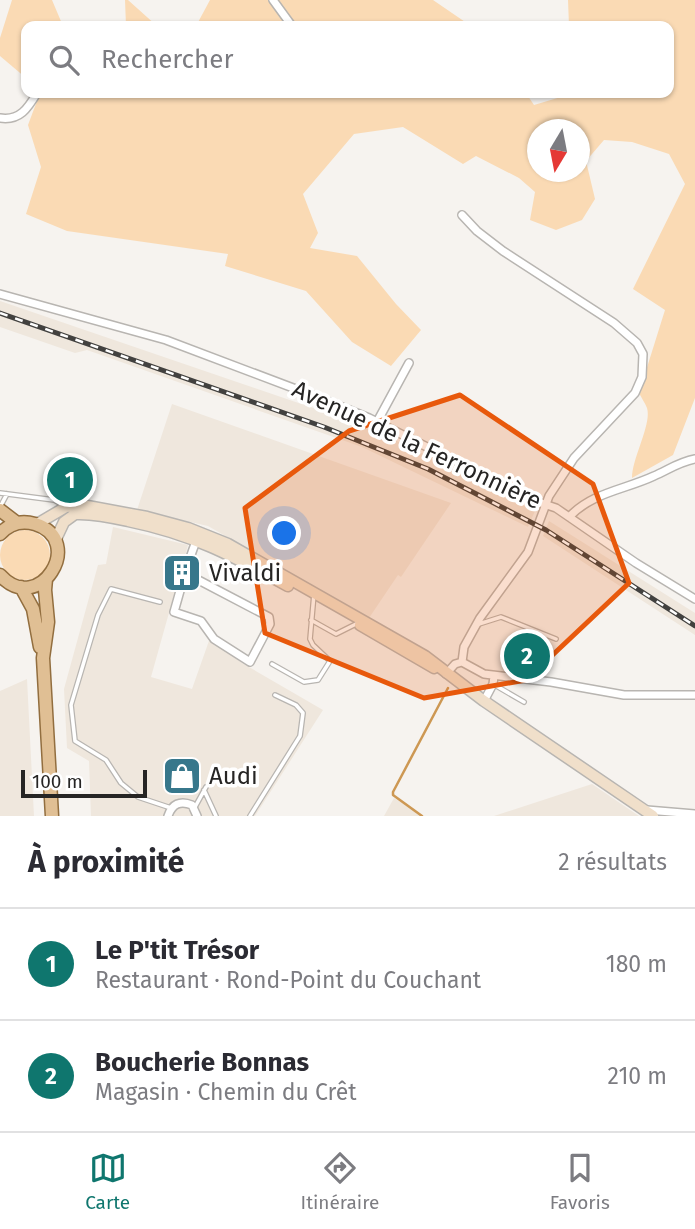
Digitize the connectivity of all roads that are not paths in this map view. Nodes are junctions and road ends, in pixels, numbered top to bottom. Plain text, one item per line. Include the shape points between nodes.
1 (273, 0) edge
2 (288, 21) edge
3 (33, 98) edge
4 (0, 118) edge
5 (462, 215) dead end
6 (0, 294) edge
7 (409, 363) dead end
8 (377, 422) junction
9 (695, 459) edge
10 (0, 493) edge
11 (7, 494) junction
12 (47, 499) junction
13 (546, 505) junction
14 (66, 507) junction
15 (0, 509) edge
16 (54, 515) junction
17 (569, 517) junction
18 (17, 523) junction
19 (37, 524) junction
20 (0, 534) edge
21 (197, 540) junction
22 (55, 541) junction
23 (185, 572) junction
24 (0, 575) edge
25 (46, 579) junction
26 (21, 587) junction
27 (313, 595) junction
28 (695, 599) edge
29 (160, 602) dead end
30 (311, 621) junction
31 (357, 624) junction
32 (476, 624) junction
33 (556, 639) dead end
34 (43, 658) junction
35 (463, 662) junction
36 (272, 664) dead end
37 (446, 674) junction
38 (493, 680) junction
39 (275, 695) dead end
40 (695, 695) edge
41 (484, 701) junction
42 (524, 702) dead end
43 (170, 812) edge
44 (196, 812) edge
45 (650, 813) edge
46 (695, 814) edge
47 (52, 816) edge
48 (216, 816) edge
49 (250, 816) edge

1 - 2 street
3 - 4 street via 21,115
5 - 13 street via 503,250 614,323 643,354 642,377 635,393 574,458
6 - 8 street, Avenue de la Ferronnière via 166,340
7 - 8 street
8 - 13 street, Avenue de la Ferronnière
9 - 17 street via 594,498
10 - 11 lane
11 - 12 lane
11 - 15 lane
12 - 14 lane
12 - 16 lane
13 - 17 street, Avenue de la Ferronnière
13 - 32 street via 528,552
14 - 16 main road
14 - 27 main road via 91,506 188,528 229,544
15 - 18 main road
16 - 19 main road
17 - 28 street, Avenue de la Ferronnière
18 - 19 main road
18 - 20 main road
19 - 22 main road
21 - 22 main road via 82,513 64,522
21 - 23 street
21 - 27 main road
22 - 25 main road via 56,566
23 - 23 street via 174,612 201,621 214,639 250,662 270,624 269,617
24 - 26 main road
25 - 26 main road
25 - 34 main road via 48,622
26 - 34 main road via 33,609
27 - 30 lane
27 - 31 main road
27 - 37 main road via 397,638
29 - 43 lane via 111,589 98,615 71,705 75,741 106,760 121,783 138,797
30 - 31 lane via 336,634
30 - 36 lane via 310,639 330,661 318,680 304,682
31 - 37 main road
32 - 33 lane via 501,617
32 - 35 street via 464,647
34 - 47 main road
35 - 37 street
35 - 38 street
37 - 41 main road
38 - 40 street via 551,682 624,695
38 - 41 street
38 - 42 lane
39 - 49 lane via 296,705 303,713 303,724
41 - 45 main road
43 - 44 street via 184,802
44 - 48 lane via 205,789
45 - 46 street

